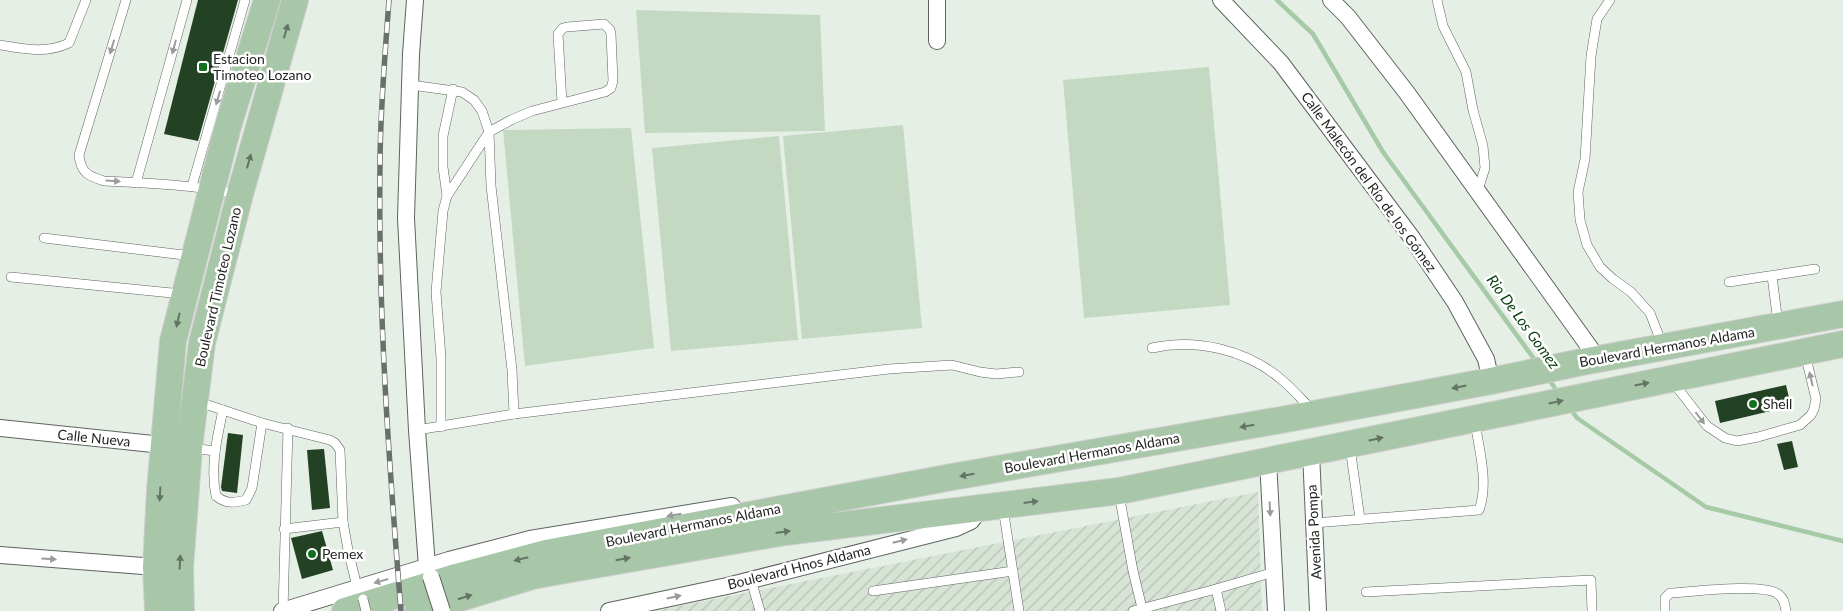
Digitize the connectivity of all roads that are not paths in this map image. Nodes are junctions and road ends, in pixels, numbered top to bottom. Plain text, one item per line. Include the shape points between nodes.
1 (86, 0) edge
2 (126, 0) edge
3 (187, 0) edge
4 (245, 0) edge
5 (267, 0) edge
6 (295, 0) edge
7 (415, 0) edge
8 (937, 0) edge
9 (1222, 0) edge
10 (1331, 0) edge
11 (1437, 0) edge
12 (1610, 0) edge
13 (938, 41) dead end
14 (0, 45) edge
15 (411, 85) junction
16 (453, 89) junction
17 (562, 103) junction
18 (489, 132) junction
19 (136, 182) junction
20 (202, 187) junction
21 (1478, 190) junction
22 (240, 194) junction
23 (447, 196) junction
24 (44, 238) dead end
25 (194, 256) junction
26 (1816, 269) dead end
27 (1772, 276) junction
28 (11, 278) dead end
29 (1729, 282) dead end
30 (184, 294) junction
31 (1843, 314) edge
32 (1778, 326) junction
33 (1843, 344) edge
34 (1663, 347) junction
35 (1152, 348) dead end
36 (1804, 352) junction
37 (1590, 361) junction
38 (1019, 372) dead end
39 (1499, 379) junction
40 (1670, 379) junction
41 (194, 400) junction
42 (222, 410) junction
43 (514, 414) junction
44 (1316, 414) junction
45 (1474, 419) junction
46 (1281, 420) junction
47 (262, 422) junction
48 (441, 427) junction
49 (0, 428) edge
50 (288, 428) junction
51 (417, 430) junction
52 (1349, 444) junction
53 (176, 446) junction
54 (215, 451) junction
55 (1289, 456) junction
56 (1119, 491) junction
57 (810, 503) junction
58 (992, 507) junction
59 (1360, 518) junction
60 (343, 522) junction
61 (1314, 523) junction
62 (284, 529) junction
63 (0, 555) edge
64 (156, 567) junction
65 (1013, 571) junction
66 (429, 572) junction
67 (1274, 572) junction
68 (751, 580) junction
69 (1216, 589) junction
70 (873, 592) dead end
71 (1366, 592) dead end
72 (355, 599) edge
73 (1138, 609) edge
74 (158, 611) edge
75 (181, 611) edge
76 (283, 611) edge
77 (366, 611) edge
78 (418, 611) edge
79 (442, 611) edge
80 (609, 611) edge
81 (760, 611) edge
82 (1019, 611) edge
83 (1221, 611) edge
84 (1276, 611) edge
85 (1318, 611) edge
86 (1592, 611) edge
87 (1665, 611) edge
88 (1786, 611) edge

1 - 14 lane via 69,43 42,50
2 -> 19 lane via 79,155 80,165 93,177 104,181
3 -> 19 lane
4 -> 20 lane
5 - 20 main road, Boulevard Timoteo Lozano via 228,126
22 -> 6 main road, Boulevard Timoteo Lozano
7 - 15 street
8 - 13 street
9 - 39 street, Calle Malecón del Río de los Gómez via 1281,63 1412,238 1456,302
10 - 21 street via 1390,70
11 - 21 lane via 1443,26 1466,72 1483,146 1485,168
12 - 34 lane via 1597,19 1591,56 1586,159 1578,192 1580,220 1587,244 1600,267 1631,292 1650,313
15 - 16 lane
15 - 51 street via 406,218
16 - 18 lane via 474,100 482,111
16 - 23 lane via 443,136
17 - 17 lane via 611,88 611,34 604,24 567,27 558,34
17 - 18 lane via 532,111
18 - 23 lane
18 - 43 lane
19 - 20 lane
20 - 22 lane
20 - 25 main road, Boulevard Timoteo Lozano
21 - 37 street
22 - 41 main road, Boulevard Timoteo Lozano via 202,343
23 - 48 lane via 436,292 442,358
24 - 25 lane
25 - 30 main road, Boulevard Timoteo Lozano
26 - 27 lane
27 - 29 lane
27 - 32 lane
28 - 30 lane
30 -> 53 main road, Boulevard Timoteo Lozano via 173,341
31 - 32 main road, Boulevard Hermanos Aldama
32 - 34 main road, Boulevard Hermanos Aldama
33 - 36 main road, Boulevard Hermanos Aldama
34 - 37 main road, Boulevard Hermanos Aldama
35 - 44 lane via 1171,344 1204,344 1232,352 1282,379
36 - 40 main road, Boulevard Hermanos Aldama
40 -> 36 lane via 1707,426 1725,438 1737,441 1758,437 1800,425 1811,415 1816,399
37 - 39 main road, Boulevard Hermanos Aldama
38 - 43 lane via 996,374 952,365 889,369
39 -> 44 main road, Boulevard Hermanos Aldama
45 -> 40 main road, Boulevard Hermanos Aldama
41 - 42 lane
41 - 53 main road, Boulevard Timoteo Lozano
42 - 47 lane
42 - 54 lane
43 - 48 lane
44 - 46 main road, Boulevard Hermanos Aldama
52 -> 45 main road, Boulevard Hermanos Aldama
45 - 59 lane via 1482,472 1479,510
46 - 55 main road
46 -> 57 main road, Boulevard Hermanos Aldama
47 - 50 lane
47 - 54 lane via 252,488 246,500 223,501 216,496 213,481
48 - 51 lane
49 - 53 street, Calle Nueva
50 - 60 lane via 330,440 338,446
50 - 62 lane
51 - 66 street
52 - 55 main road, Boulevard Hermanos Aldama
52 - 59 lane
53 - 54 lane
53 -> 64 main road, Boulevard Timoteo Lozano
75 -> 53 main road, Boulevard Timoteo Lozano
55 - 56 main road, Boulevard Hermanos Aldama
55 - 61 street, Avenida Pompa
55 -> 67 street
58 -> 56 main road, Boulevard Hermanos Aldama
56 - 73 lane
57 -> 66 street via 751,504 693,511 530,539
57 -> 72 main road, Boulevard Hermanos Aldama via 546,553
58 - 65 lane
68 -> 58 street, Boulevard Hnos Aldama via 956,528
78 -> 58 main road, Boulevard Hermanos Aldama via 532,576 666,551 785,532
59 - 61 lane
60 - 62 lane
60 - 72 lane
61 - 85 street, Avenida Pompa
62 - 76 lane
63 -> 64 street
64 - 74 main road, Boulevard Timoteo Lozano
65 - 70 lane
65 - 82 lane
66 -> 72 street
66 - 79 street, bridge
67 - 69 lane
67 - 84 street
80 -> 68 street, Boulevard Hnos Aldama
68 - 81 lane
69 - 73 lane
69 - 83 lane
71 - 86 lane via 1591,580
72 - 76 street
72 - 77 lane, bridge
87 - 88 lane via 1665,598 1670,593 1759,588 1778,594 1785,602

